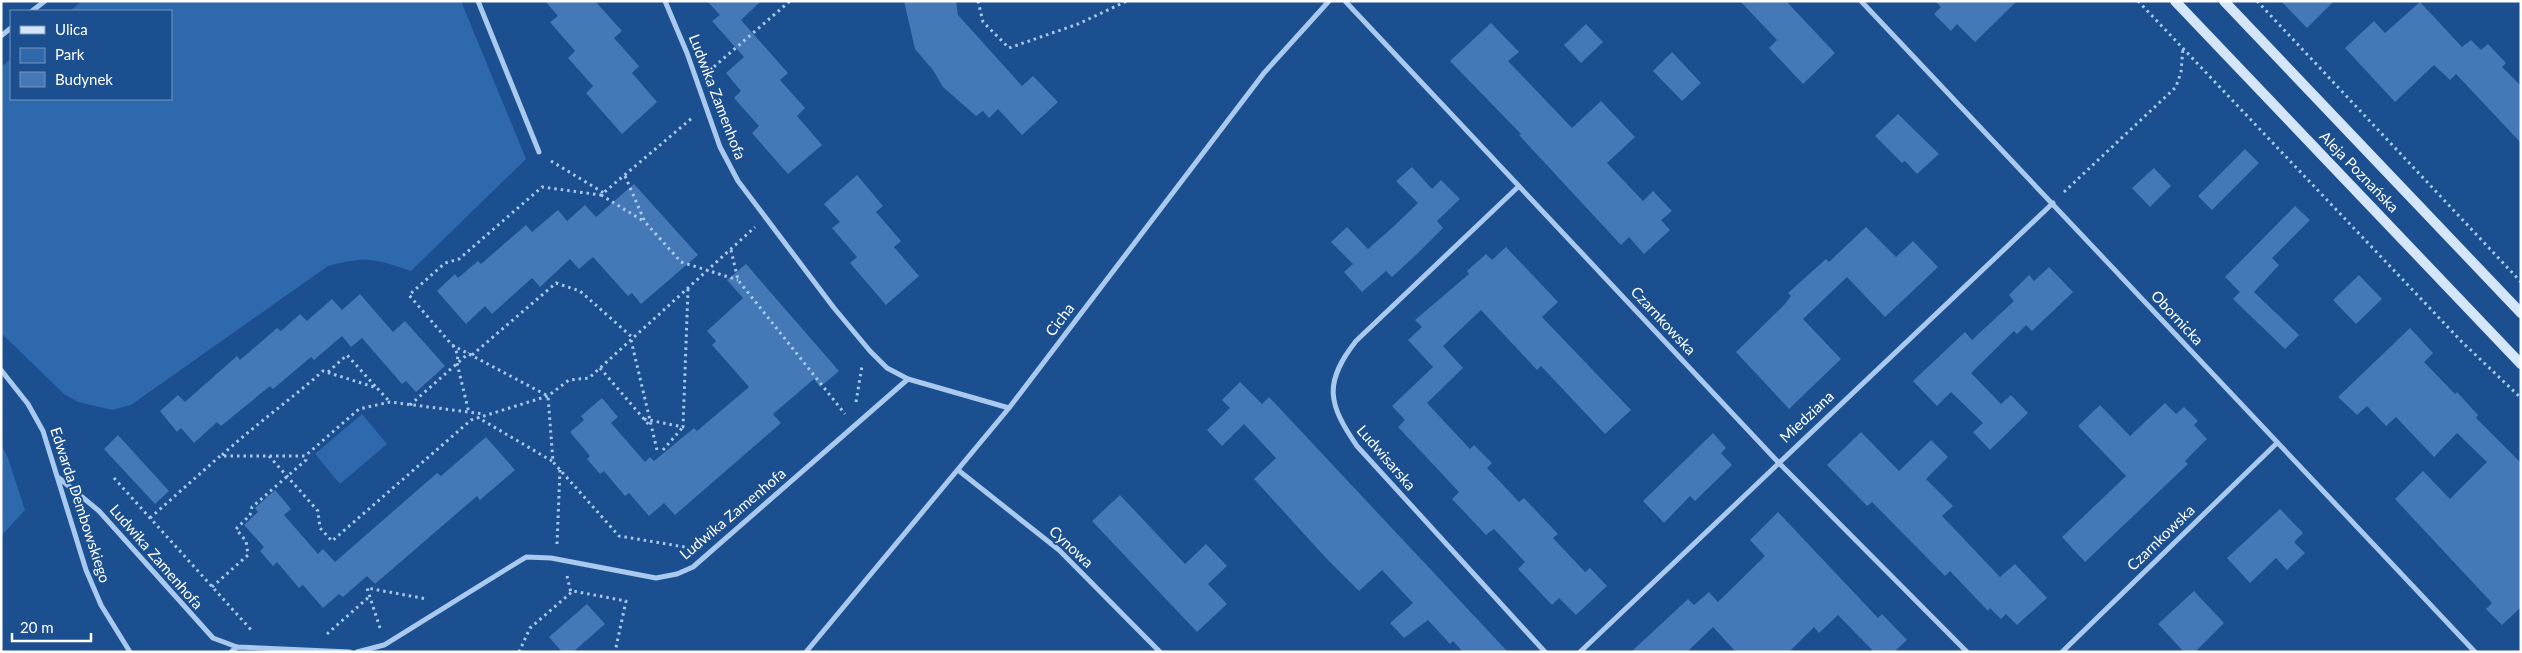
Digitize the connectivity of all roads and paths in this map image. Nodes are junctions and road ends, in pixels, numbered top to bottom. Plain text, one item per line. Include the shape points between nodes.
1 (45, 1) edge
2 (478, 1) edge
3 (665, 1) edge
4 (790, 1) edge
5 (978, 1) edge
6 (1127, 1) edge
7 (1329, 1) edge
8 (1345, 1) edge
9 (1861, 1) edge
10 (2138, 1) edge
11 (2175, 1) edge
12 (2224, 1) edge
13 (2257, 1) edge
14 (33, 10) edge
15 (2183, 48) junction
16 (697, 82) junction
17 (705, 106) junction
18 (539, 152) joint
19 (625, 176) junction
20 (1519, 186) junction
21 (603, 194) junction
22 (2053, 203) junction
23 (765, 219) junction
24 (645, 222) junction
25 (731, 250) junction
26 (708, 271) junction
27 (738, 280) junction
28 (2521, 282) edge
29 (688, 289) junction
30 (2521, 313) edge
31 (632, 339) junction
32 (452, 345) junction
33 (865, 346) junction
34 (470, 354) junction
35 (457, 363) junction
36 (2521, 364) edge
37 (600, 368) junction
38 (1, 370) edge
39 (328, 372) junction
40 (908, 379) junction
41 (377, 388) junction
42 (548, 396) junction
43 (2521, 398) edge
44 (390, 402) junction
45 (410, 405) junction
46 (856, 405) dead end
47 (1009, 408) junction
48 (850, 410) dead end
49 (469, 412) junction
50 (485, 414) junction
51 (845, 414) junction
52 (476, 417) junction
53 (644, 418) junction
54 (649, 420) junction
55 (838, 421) dead end
56 (651, 427) junction
57 (683, 427) junction
58 (2277, 443) junction
59 (657, 450) dead end
60 (663, 450) dead end
61 (221, 456) junction
62 (268, 456) junction
63 (304, 456) junction
64 (553, 462) junction
65 (1778, 462) junction
66 (560, 470) junction
67 (958, 470) junction
68 (287, 477) junction
69 (58, 478) junction
70 (114, 478) dead end
71 (150, 518) junction
72 (698, 541) dead end
73 (556, 559) junction
74 (212, 587) junction
75 (370, 596) junction
76 (450, 604) junction
77 (262, 632) dead end
78 (375, 633) dead end
79 (332, 637) dead end
80 (237, 646) junction
81 (130, 652) edge
82 (231, 652) edge
83 (350, 652) edge
84 (357, 652) edge
85 (519, 652) edge
86 (615, 652) edge
87 (806, 652) edge
88 (1160, 652) edge
89 (1545, 652) edge
90 (1580, 652) edge
91 (1967, 652) edge
92 (2062, 652) edge
93 (2475, 652) edge

1 - 14 street
2 - 18 street
3 - 16 street, Ludwika Zamenhofa
4 - 16 path
5 - 6 path via 983,22 1009,48 1078,24
7 - 47 street, Cicha via 1264,73
8 - 20 street, Czarnkowska
9 - 22 street, Obornicka
10 - 15 path
11 - 36 main road, Aleja Poznańska
12 - 30 main road, Aleja Poznańska
13 - 28 path
15 - 22 path via 2176,87
15 - 43 path via 2462,342
16 - 17 street, Ludwika Zamenhofa
17 - 19 path
17 - 23 street, Ludwika Zamenhofa via 727,160
18 - 21 path
19 - 21 path
19 - 24 path
20 - 65 street, Czarnkowska
20 - 89 street, Ludwisarska via 1356,341 1339,366 1331,391 1336,412 1357,446
21 - 24 path
21 - 32 path via 542,187 459,259 445,263 409,295
22 - 58 street, Obornicka
22 - 65 street, Miedziana
23 - 25 path
23 - 33 street, Ludwika Zamenhofa
24 - 26 path via 681,262
25 - 26 path
25 - 27 path
26 - 27 path
26 - 29 path
27 - 51 path
29 - 31 path
29 - 57 path
31 - 34 path via 580,292 556,283
31 - 37 path
31 - 54 path
32 - 34 path
32 - 35 path via 458,355
33 - 40 street, Ludwika Zamenhofa via 886,368
33 - 46 path
34 - 35 path
34 - 42 path
35 - 45 path
35 - 49 path
37 - 42 path via 588,378 569,380
37 - 53 path
38 - 69 street, Edwarda Dembowskiego via 28,404 43,431
39 - 41 path
39 - 41 path via 347,355
39 - 61 path via 323,371
40 - 47 street, Ludwika Zamenhofa
40 - 73 street, Ludwika Zamenhofa via 693,566 677,574 656,578
41 - 44 path
42 - 50 path
42 - 64 path
44 - 45 path
44 - 63 path via 359,408
45 - 49 path
47 - 67 street, Cicha
48 - 51 path
49 - 50 path
50 - 52 path
51 - 55 path
52 - 64 path
52 - 68 path via 332,541 320,528 318,511
53 - 54 path
53 - 56 path
54 - 56 path
54 - 57 path
56 - 59 path
57 - 60 path
58 - 92 street, Czarnkowska
58 - 93 street, Obornicka
61 - 62 path
61 - 71 path
62 - 63 path
62 - 68 path
63 - 68 path via 306,460
64 - 66 path
65 - 90 street, Miedziana
65 - 91 street, Czarnkowska
66 - 72 path via 619,536 691,548
66 - 73 path
67 - 87 street, Cicha
67 - 88 street, Cynowa via 1059,550
68 - 74 path via 252,507 250,515 236,529 246,541 248,555
69 - 80 street, Ludwika Zamenhofa via 99,511 213,638
69 - 81 street, Edwarda Dembowskiego via 86,570
70 - 71 path
71 - 74 path
73 - 76 street, Ludwika Zamenhofa via 534,556 518,560
74 - 77 path via 252,632
75 - 76 path via 367,588
75 - 78 path via 381,629
75 - 79 path via 325,636
76 - 84 street, Ludwika Zamenhofa via 384,645
80 - 82 street
80 - 83 street, Ludwika Zamenhofa
85 - 86 path via 530,628 573,591 626,601

